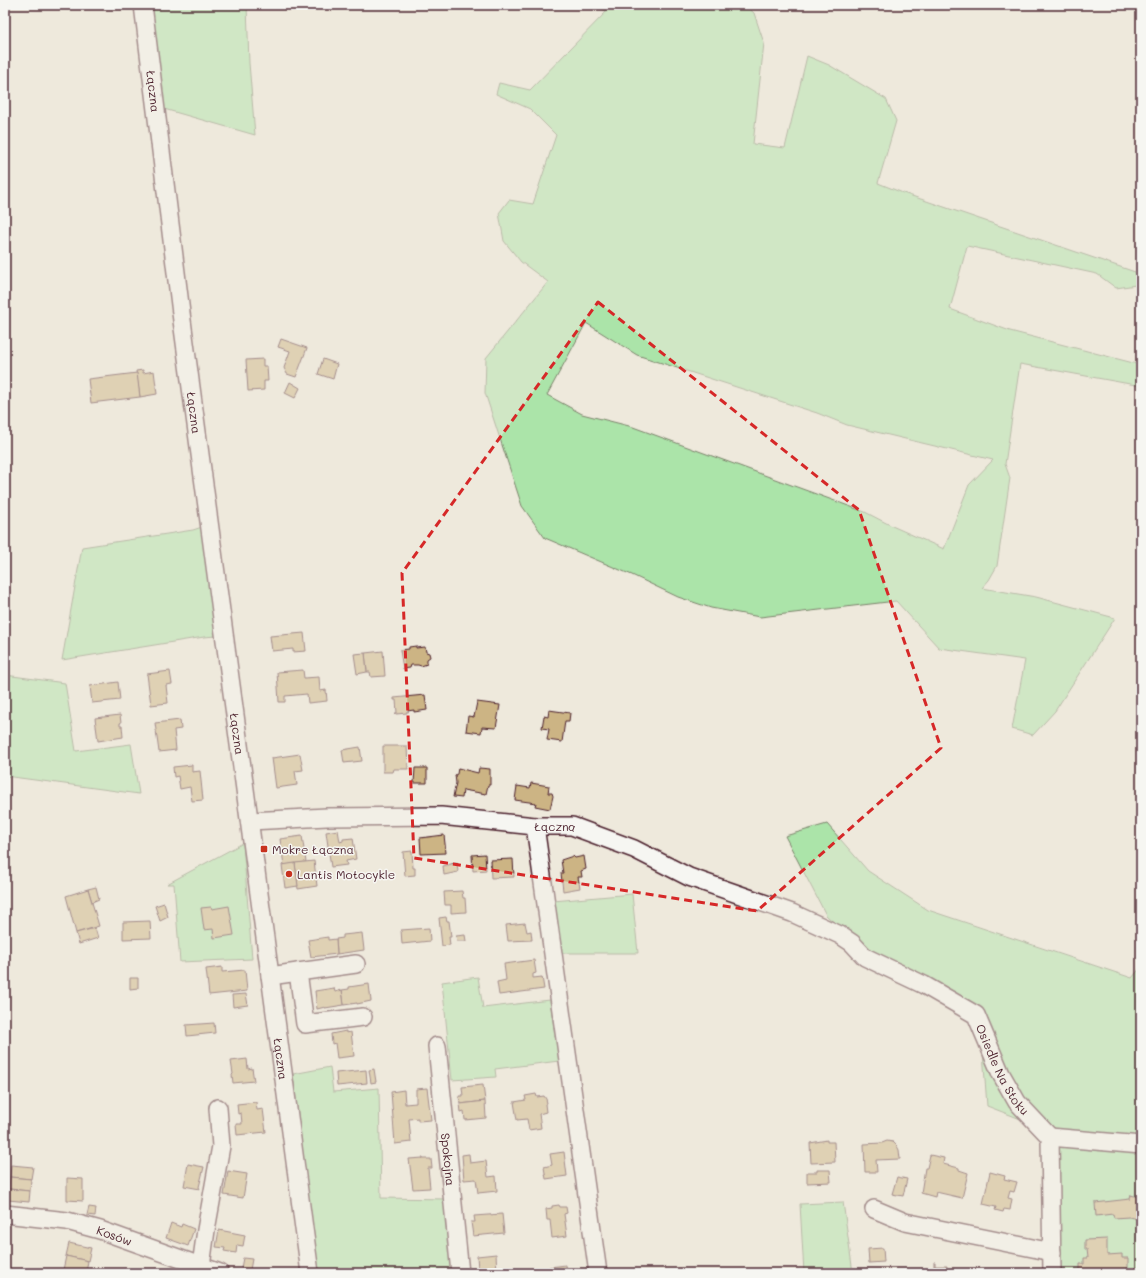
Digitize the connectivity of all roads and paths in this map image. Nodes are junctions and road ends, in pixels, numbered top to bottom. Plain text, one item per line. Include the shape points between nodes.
1 (143, 5) edge
2 (250, 821) junction
3 (535, 826) junction
4 (840, 935) joint
5 (356, 964) dead end
6 (298, 972) junction
7 (270, 976) junction
8 (363, 1018) dead end
9 (437, 1046) dead end
10 (218, 1108) dead end
11 (1050, 1138) junction
12 (1141, 1145) edge
13 (874, 1209) dead end
14 (5, 1214) edge
15 (1052, 1252) junction
16 (201, 1266) junction
17 (220, 1273) edge
18 (310, 1273) edge
19 (460, 1273) edge
20 (598, 1273) edge
21 (1052, 1273) edge

1 - 2 street, Łączna via 182,321
2 - 3 street, Łączna via 441,816
2 - 7 street, Łączna
3 - 4 street, Łączna via 572,826 634,849 689,876 792,913
3 - 20 street
4 - 11 street, Osiedle Na Stoku via 865,957 924,985 976,1015 1001,1074 1017,1102
5 - 6 street
6 - 7 street
6 - 8 street via 305,1024
7 - 18 street, Łączna
9 - 19 street, Spokojna
10 - 16 street via 221,1146
11 - 12 street
11 - 15 street
13 - 15 street via 905,1222
14 - 16 street, Kosów via 67,1221
15 - 21 street
16 - 17 street, Kosów

